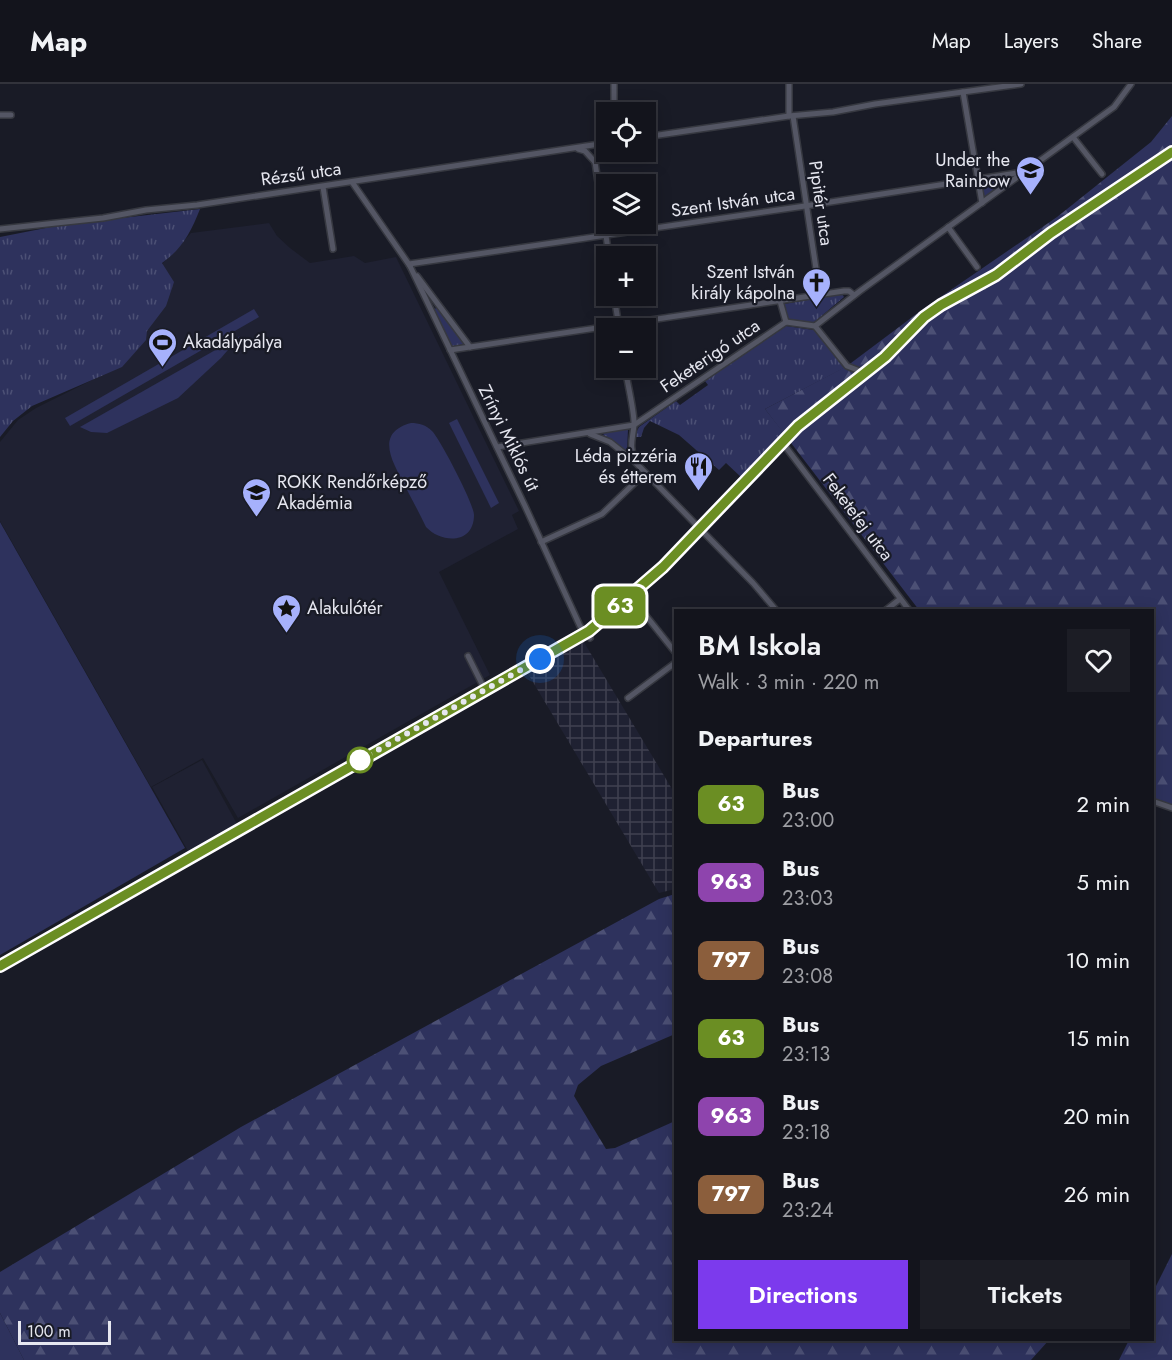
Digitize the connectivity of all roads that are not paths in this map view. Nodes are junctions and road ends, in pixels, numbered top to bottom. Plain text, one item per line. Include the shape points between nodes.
1 (614, 84) edge
2 (789, 84) edge
3 (1021, 84) edge
4 (1131, 84) edge
5 (963, 92) junction
6 (614, 102) edge
7 (0, 115) edge
8 (11, 115) dead end
9 (791, 116) junction
10 (656, 135) edge
11 (1073, 137) junction
12 (596, 144) edge
13 (569, 148) junction
14 (1172, 152) edge
15 (596, 162) joint
16 (1025, 171) junction
17 (1102, 174) dead end
18 (978, 179) junction
19 (352, 182) junction
20 (323, 187) junction
21 (982, 202) junction
22 (805, 206) junction
23 (948, 227) junction
24 (0, 229) edge
25 (606, 235) junction
26 (608, 246) edge
27 (333, 249) dead end
28 (409, 264) junction
29 (977, 267) dead end
30 (820, 295) junction
31 (854, 295) junction
32 (780, 301) junction
33 (656, 321) edge
34 (786, 322) junction
35 (815, 326) junction
36 (596, 330) edge
37 (470, 347) junction
38 (450, 350) junction
39 (866, 373) junction
40 (627, 378) edge
41 (634, 425) junction
42 (585, 433) junction
43 (782, 442) junction
44 (497, 447) junction
45 (636, 463) junction
46 (645, 473) junction
47 (699, 526) junction
48 (541, 543) junction
49 (631, 597) junction
50 (900, 599) junction
51 (775, 609) edge
52 (887, 609) edge
53 (908, 609) edge
54 (588, 635) junction
55 (674, 651) edge
56 (468, 656) dead end
57 (674, 664) edge
58 (485, 690) junction
59 (628, 698) dead end
60 (1154, 802) edge
61 (1172, 808) edge
62 (0, 966) edge

1 - 6 street
2 - 9 street, Pipitér utca
3 - 5 street
4 - 11 street via 1114,107
5 - 9 street
5 - 18 street
7 - 8 street
9 - 10 street
9 - 22 street, Pipitér utca
11 - 16 street
11 - 17 street
12 - 13 street, Rézsű utca
13 - 15 street via 585,151
13 - 19 street, Rézsű utca
14 - 39 street via 996,275 931,312
15 - 25 street
16 - 18 street, Szent István utca
16 - 21 street
18 - 21 street
18 - 22 street, Szent István utca
19 - 20 street, Rézsű utca
19 - 28 street, Zrínyi Miklós út
20 - 24 street, Rézsű utca
20 - 27 street
21 - 23 street
22 - 25 street, Szent István utca
22 - 30 street, Pipitér utca
23 - 29 street
23 - 31 street
25 - 26 street
25 - 28 street, Szent István utca
28 - 37 street, Zrínyi Miklós út
28 - 38 street, Zrínyi Miklós út
30 - 31 street via 849,291
30 - 32 street
31 - 35 street
32 - 33 street
32 - 34 street
34 - 35 street, Feketerigó utca
34 - 41 street, Feketerigó utca
35 - 39 street via 847,366
36 - 37 street
37 - 38 street
38 - 44 street, Zrínyi Miklós út
39 - 43 street
40 - 41 street
41 - 42 street, Feketerigó utca
41 - 45 street via 630,442
42 - 44 street, Feketerigó utca
42 - 45 street via 610,442
43 - 47 street
43 - 50 street, Feketefej utca
44 - 48 street, Zrínyi Miklós út
45 - 46 street
46 - 47 street
46 - 48 street via 602,514
47 - 49 street
47 - 51 street
48 - 54 street, Zrínyi Miklós út via 580,626
49 - 54 street
49 - 55 street
50 - 52 street
50 - 53 street, Feketefej utca
54 - 58 street
56 - 58 street
57 - 59 street
58 - 62 street
60 - 61 street

